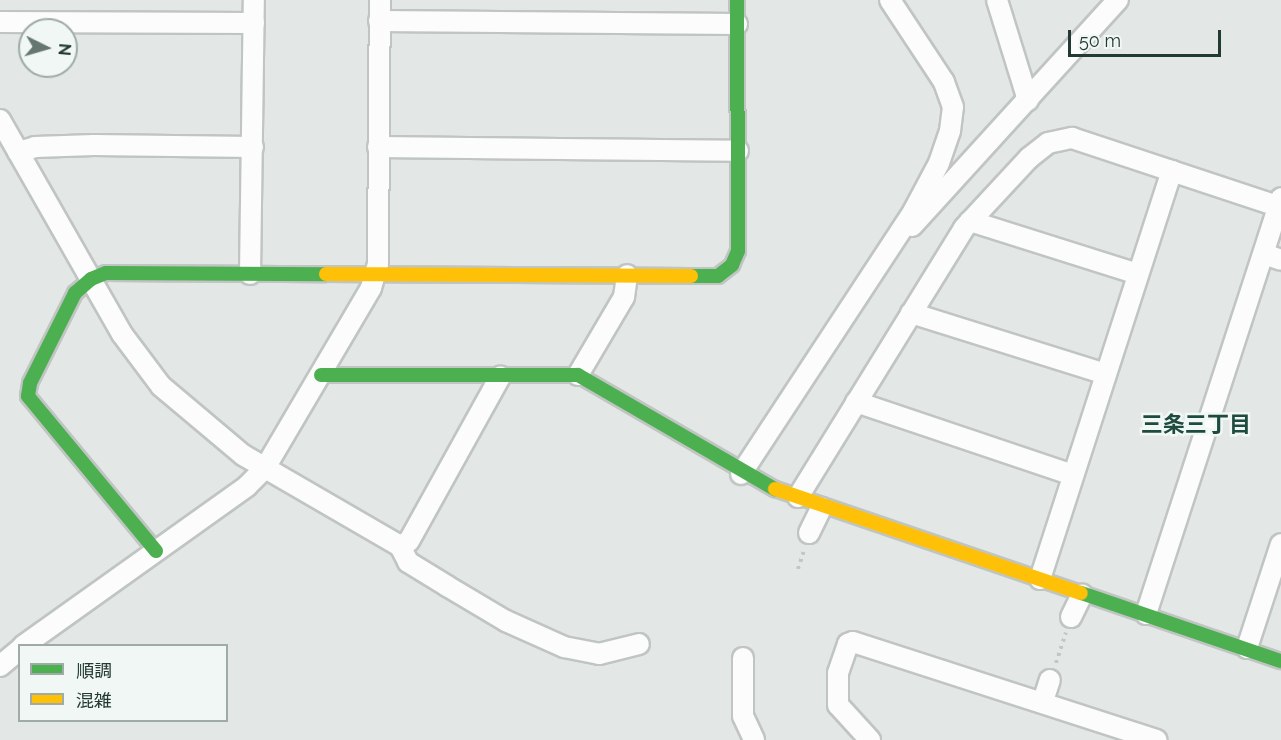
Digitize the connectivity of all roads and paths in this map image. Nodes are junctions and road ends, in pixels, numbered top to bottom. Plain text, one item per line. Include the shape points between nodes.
1 (254, 0) edge
2 (380, 0) edge
3 (737, 0) edge
4 (890, 0) edge
5 (997, 0) edge
6 (1118, 0) edge
7 (379, 21) junction
8 (0, 22) edge
9 (254, 23) junction
10 (737, 24) junction
11 (1028, 100) junction
12 (0, 120) edge
13 (253, 147) junction
14 (378, 147) junction
15 (738, 151) junction
16 (18, 152) junction
17 (1172, 171) junction
18 (1280, 202) edge
19 (970, 221) junction
20 (893, 245) junction
21 (1272, 257) edge
22 (250, 274) junction
23 (376, 274) junction
24 (1138, 274) junction
25 (627, 275) junction
26 (91, 279) junction
27 (911, 313) junction
28 (1106, 374) junction
29 (321, 375) junction
30 (578, 375) junction
31 (500, 377) junction
32 (856, 402) junction
33 (264, 468) junction
34 (741, 474) junction
35 (1073, 475) junction
36 (798, 497) junction
37 (820, 508) junction
38 (809, 533) dead end
39 (1281, 544) edge
40 (400, 546) junction
41 (156, 551) junction
42 (1040, 579) junction
43 (1082, 594) junction
44 (1146, 614) junction
45 (1071, 616) joint
46 (24, 644) edge
47 (639, 644) dead end
48 (1247, 648) junction
49 (18, 651) edge
50 (743, 658) dead end
51 (1281, 661) edge
52 (0, 666) edge
53 (1050, 680) joint
54 (1042, 701) junction
55 (754, 740) edge
56 (870, 740) edge
57 (1157, 740) edge

1 - 9 street
2 - 7 street
3 - 10 street
4 - 20 street via 944,82 953,107 939,163
5 - 11 street
6 - 11 street
7 - 10 street
7 - 14 street
8 - 9 street
9 - 13 street
10 - 15 street
11 - 20 street
12 - 16 street
13 - 16 street via 94,144 35,147
13 - 22 street
14 - 15 street
14 - 23 street
15 - 25 street via 738,251 732,265 718,276
16 - 26 street
17 - 18 street
17 - 19 street via 1072,138 1060,140 1029,158
17 - 24 street
18 - 21 street
19 - 24 street
19 - 27 street
20 - 34 street
21 - 44 street
22 - 23 street
22 - 26 street via 106,273
23 - 25 street
23 - 29 street
24 - 28 street
25 - 30 street via 624,297
26 - 33 street via 122,334 161,386
26 - 41 street via 75,293 30,383 28,396
27 - 28 street
27 - 32 street
28 - 35 street
29 - 31 street
29 - 33 street
30 - 31 street
30 - 34 street
31 - 40 street via 409,541
32 - 35 street
32 - 36 street
33 - 40 street
33 - 41 street via 247,486
34 - 36 street
35 - 42 street
36 - 37 street
37 - 38 street
37 - 42 street
39 - 48 street
40 - 47 street via 408,562 506,621 564,647 599,654
41 - 46 street
42 - 43 street
43 - 44 street
43 - 45 street
44 - 48 street
45 - 53 path
48 - 51 street
49 - 52 street
50 - 55 street via 743,716
53 - 54 street
54 - 56 street via 848,644 838,673 838,705
54 - 57 street

